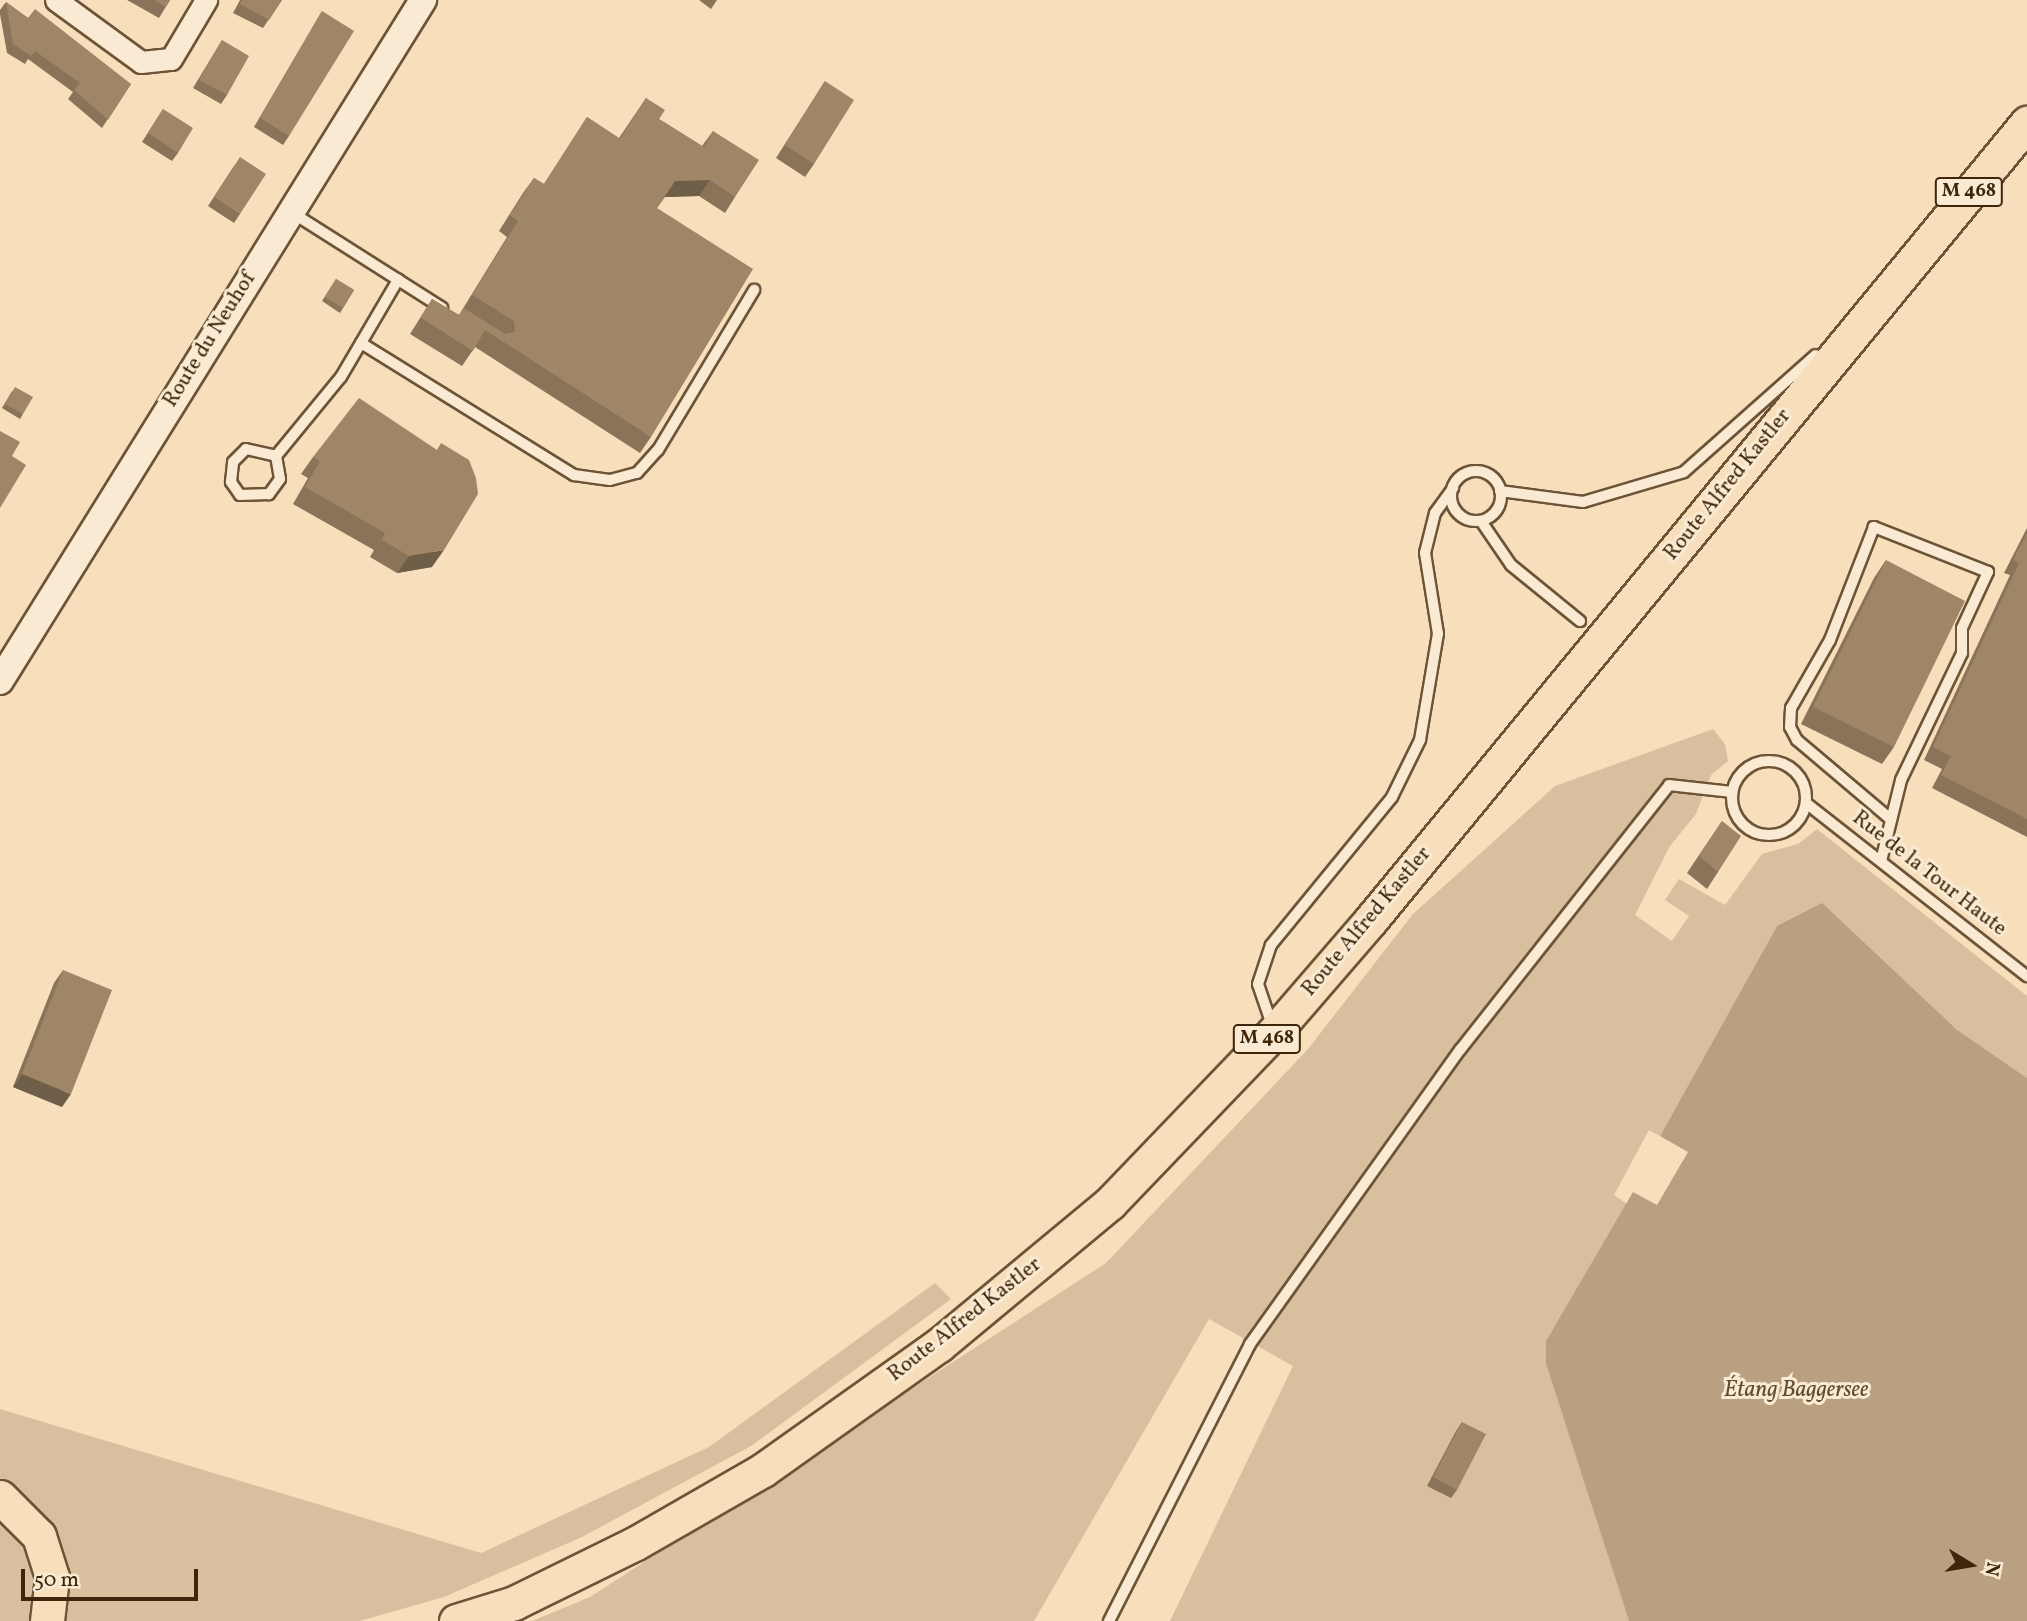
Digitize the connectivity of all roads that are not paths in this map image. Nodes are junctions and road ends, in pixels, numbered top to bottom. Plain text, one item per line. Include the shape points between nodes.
1 (57, 0) edge
2 (206, 0) edge
3 (423, 0) edge
4 (2027, 123) edge
5 (291, 212) junction
6 (1911, 262) junction
7 (398, 280) junction
8 (754, 290) edge
9 (454, 315) edge
10 (361, 343) junction
11 (276, 456) junction
12 (1453, 488) junction
13 (1500, 491) junction
14 (1481, 521) junction
15 (1580, 621) dead end
16 (0, 681) edge
17 (1732, 792) junction
18 (1806, 803) junction
19 (1888, 817) junction
20 (1881, 861) junction
21 (2027, 976) edge
22 (1275, 1031) junction
23 (0, 1496) edge
24 (47, 1621) edge
25 (456, 1621) edge
26 (1109, 1621) edge

1 - 2 street via 141,62 171,59
3 - 5 street, Route du Neuhof
4 - 6 main road, Route Alfred Kastler / M 468
5 - 7 lane
5 - 16 street, Route du Neuhof
6 - 13 lane via 1749,421 1684,472 1583,502
6 - 22 main road, Route Alfred Kastler / M 468
7 - 9 lane
7 - 10 lane
8 - 10 lane via 658,450 638,473 610,480 575,475
10 - 11 lane
11 - 11 lane via 247,449 233,462 231,482 240,495 269,494 280,479
12 - 13 lane via 1476,472 1489,476
12 - 14 lane via 1455,509
12 - 22 lane via 1435,513 1425,553 1438,634 1420,740 1392,797 1271,946 1258,984
13 - 14 lane via 1499,506
14 - 15 lane via 1511,565
17 - 18 lane, Rue de la Tour Haute via 1745,769 1768,760 1801,778
17 - 18 lane via 1740,823 1761,835 1786,832
17 - 26 lane via 1669,786 1460,1050 1250,1344
18 - 20 lane, Rue de la Tour Haute
19 - 19 lane via 1962,653 1962,628 1988,572 1874,527 1830,640 1791,708 1790,727 1797,740
19 - 20 lane
20 - 21 lane, Rue de la Tour Haute
22 - 25 main road, Route Alfred Kastler / M 468 via 1110,1202 928,1353 763,1471 648,1537 514,1603
23 - 24 main road via 39,1536 52,1577

